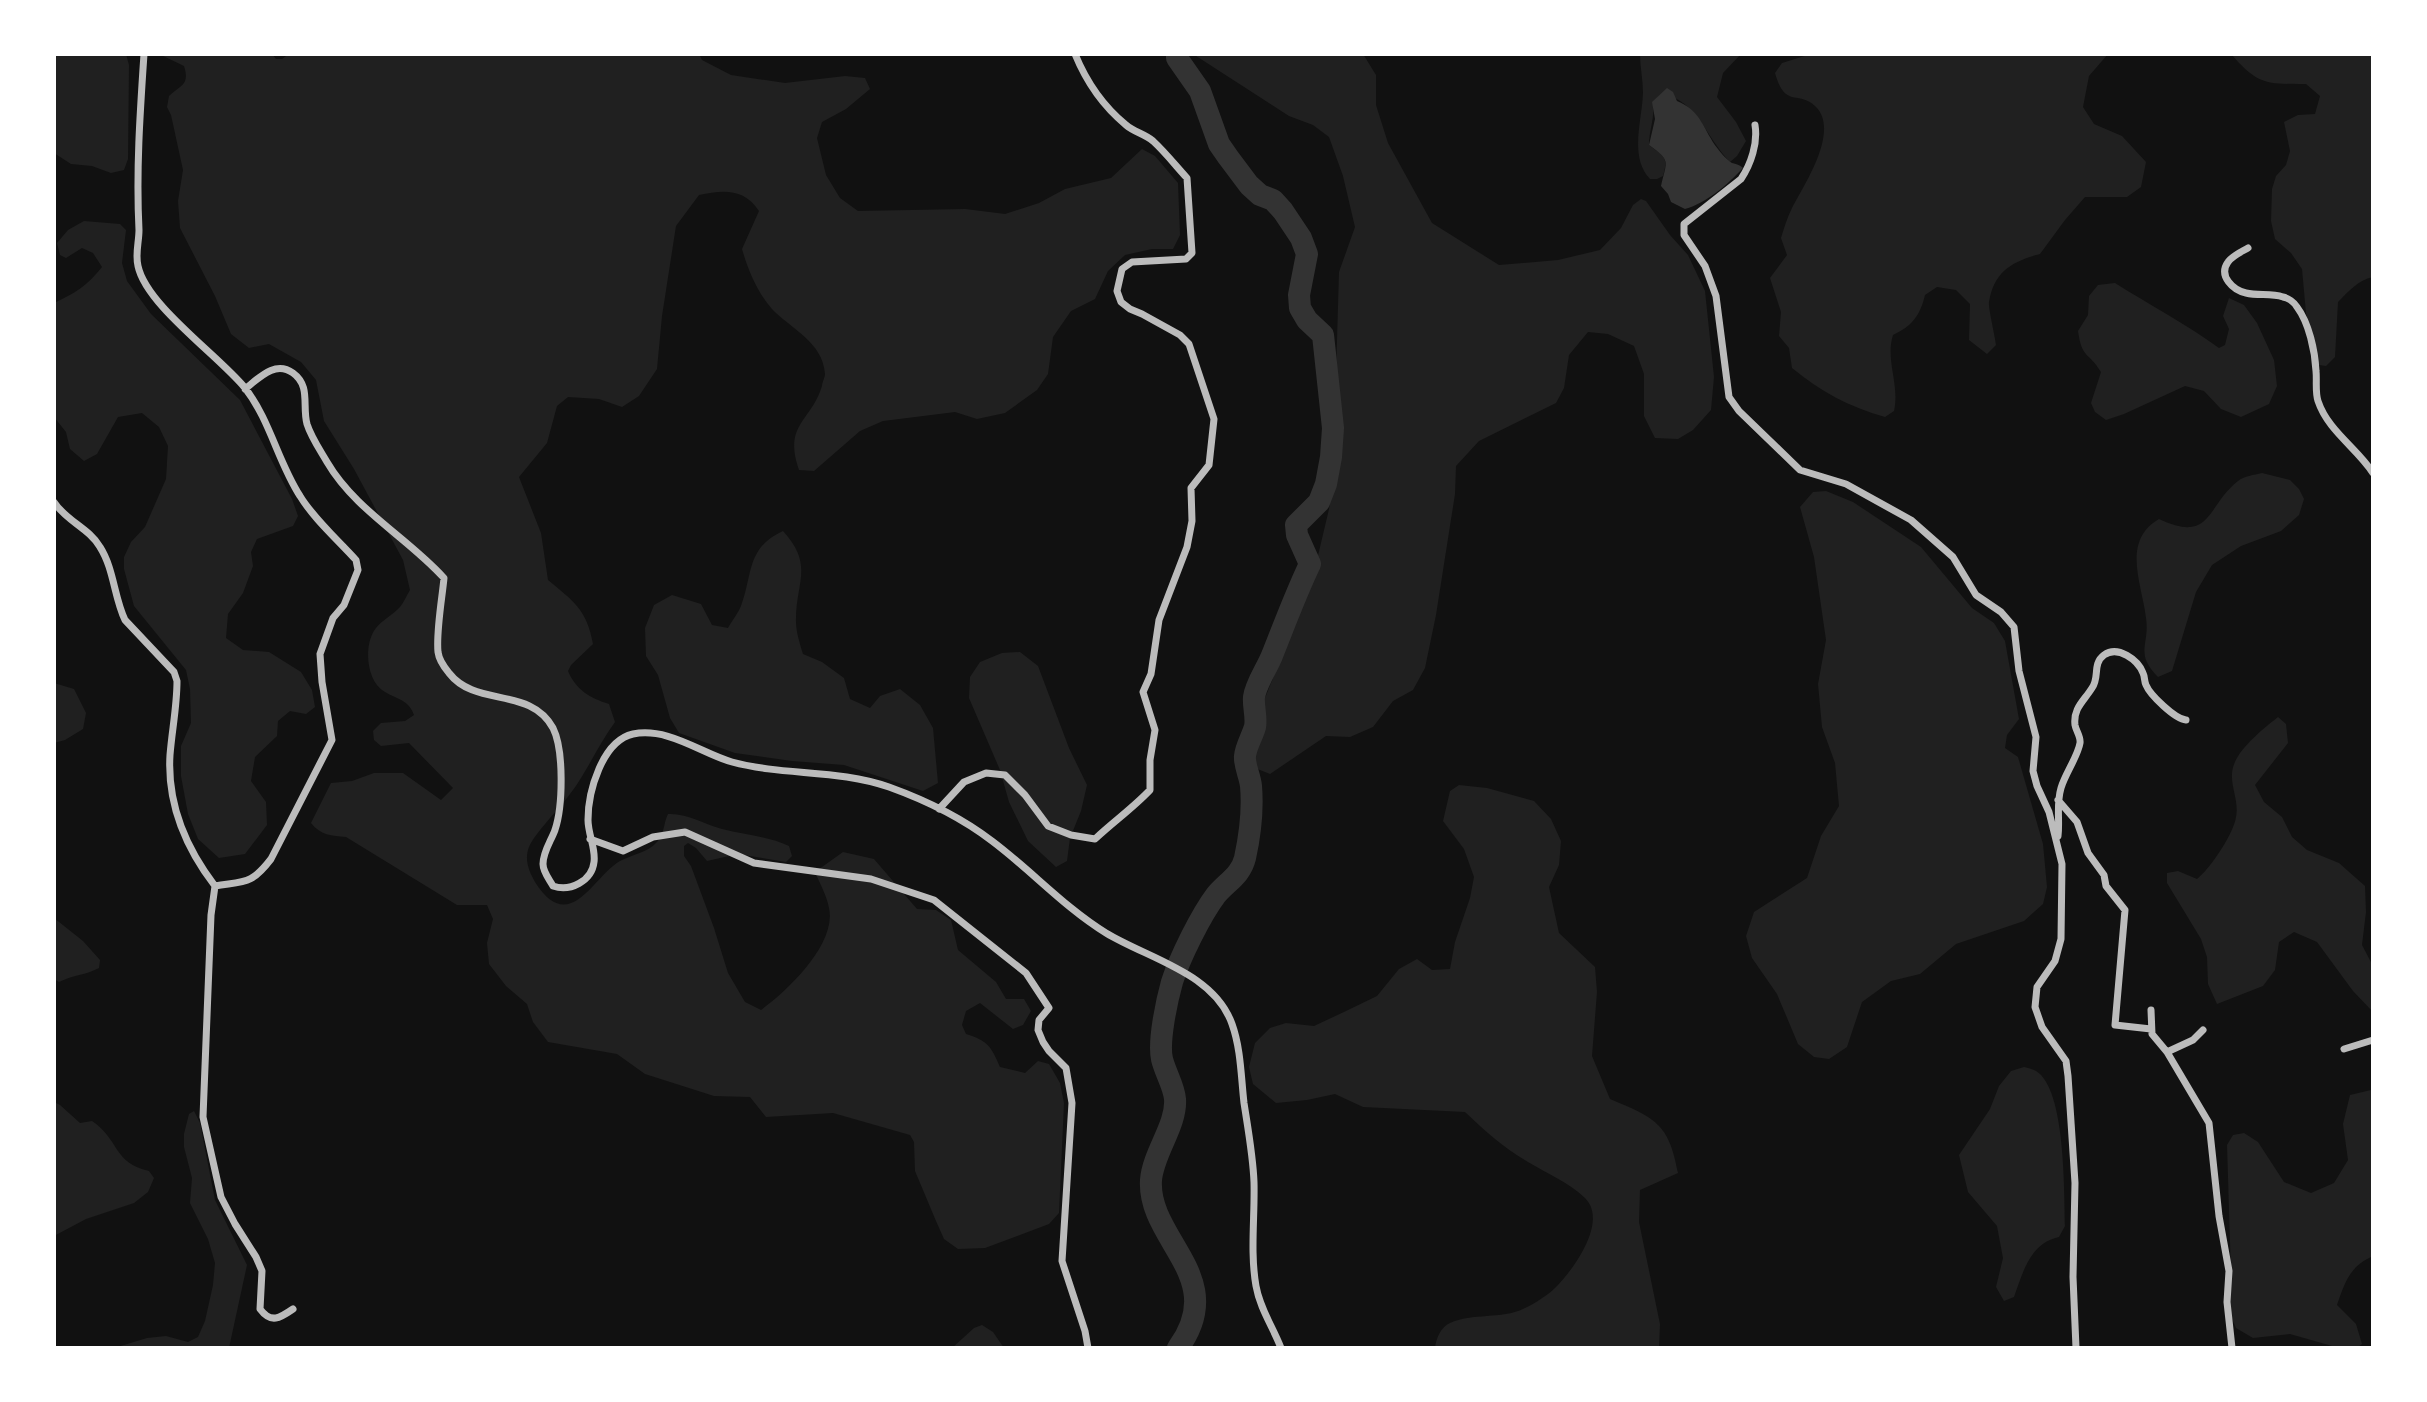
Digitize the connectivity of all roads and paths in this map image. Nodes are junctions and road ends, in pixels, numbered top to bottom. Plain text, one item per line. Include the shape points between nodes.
1 (144, 54) edge
2 (1075, 54) edge
3 (1755, 125) dead end
4 (2248, 248) dead end
5 (245, 389) junction
6 (2373, 473) edge
7 (54, 502) edge
8 (2186, 720) dead end
9 (2058, 800) junction
10 (939, 809) junction
11 (590, 839) junction
12 (2057, 843) junction
13 (215, 886) junction
14 (2151, 1010) dead end
15 (2151, 1029) junction
16 (2203, 1030) dead end
17 (2373, 1040) edge
18 (2344, 1049) dead end
19 (2167, 1052) junction
20 (293, 1309) dead end
21 (1088, 1348) edge
22 (1281, 1348) edge
23 (2076, 1348) edge
24 (2232, 1348) edge

1 - 5 street via 138,266 148,289
2 - 10 street via 1099,98 1128,127 1151,139 1187,178 1192,253 1186,259 1132,262 1122,269 1117,291 1130,309 1189,344 1214,419 1209,465 1191,488 1187,547 1159,620 1143,692 1155,730 1150,790 1095,839 1048,826 1005,775 986,773 964,782
3 - 12 street via 1748,170 1684,224 1684,235 1705,266 1716,296 1729,397 1800,470 1846,484 1911,520 1953,557 1976,595 2014,627 2036,737 2033,771
4 - 6 street via 2225,266 2229,282 2247,293 2284,297 2299,308 2323,413
5 - 11 street via 278,367 298,377 306,420 339,480 444,578 438,651 452,677 476,694 531,705 553,729 560,814 543,867 553,886 573,887 585,880 595,858
5 - 13 street via 301,499 356,560 358,570 320,654 332,740 262,871 252,880
7 - 13 street via 98,543 125,620 174,672 170,775 175,804 180,829
8 - 9 street via 2174,716 2152,694 2136,661 2113,651 2104,654 2095,682 2077,706 2080,744
9 - 12 street
9 - 15 street via 2077,822 2106,886 2125,910 2115,1025
10 - 11 street via 864,780 731,762 643,733 619,740 607,751 588,819
10 - 22 street via 993,841 1067,907 1204,986 1225,1009 1238,1048 1254,1180 1256,1286
11 - 21 street via 623,851 653,837 685,832 754,863 871,879 934,900 1026,973 1049,1008 1038,1030 1066,1068 1072,1103 1062,1261
12 - 23 street via 2062,864 2061,939 2055,961 2037,987 2035,1007 2066,1061 2068,1076
13 - 20 street via 203,1117 221,1197 262,1271 260,1309 274,1319
14 - 15 street
15 - 19 street
16 - 19 street
17 - 18 street
19 - 24 street via 2209,1123 2229,1271

